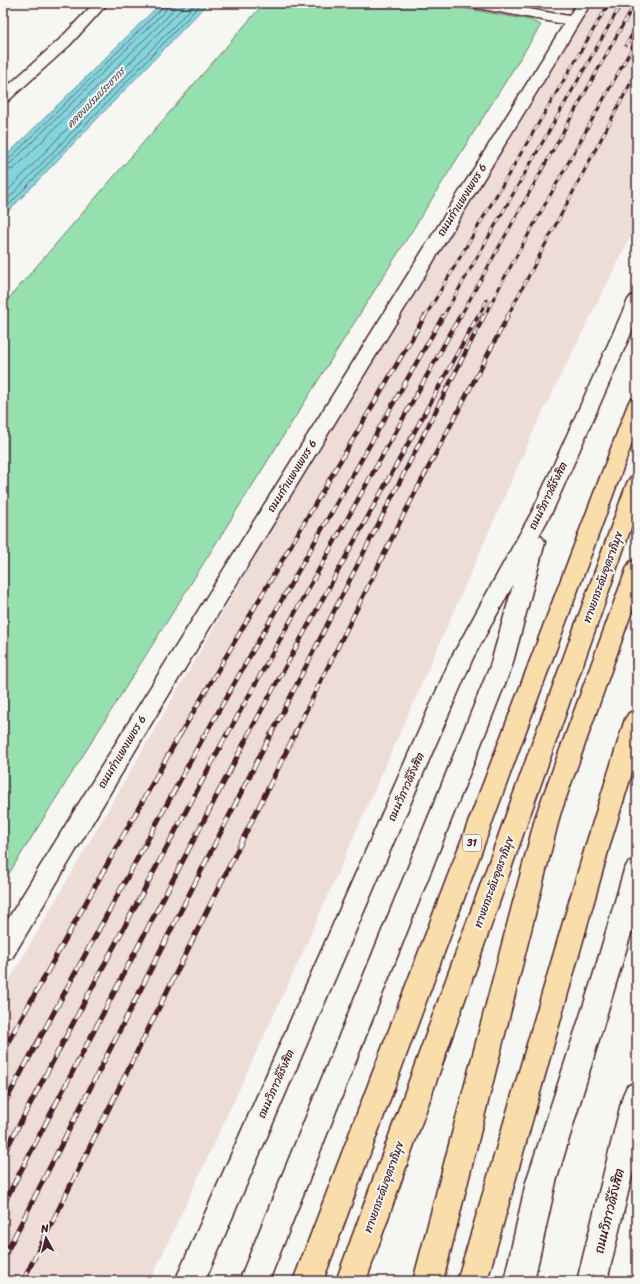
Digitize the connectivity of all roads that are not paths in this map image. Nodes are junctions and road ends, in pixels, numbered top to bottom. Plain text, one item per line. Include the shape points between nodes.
1 (102, 3) edge
2 (472, 3) edge
3 (529, 3) edge
4 (579, 12) edge
5 (10, 76) dead end
6 (25, 77) junction
7 (3, 98) edge
8 (637, 300) edge
9 (637, 404) edge
10 (637, 482) edge
11 (544, 508) junction
12 (637, 567) edge
13 (637, 719) edge
14 (637, 870) edge
15 (3, 950) edge
16 (637, 1095) edge
17 (190, 1281) edge
18 (254, 1281) edge
19 (308, 1281) edge
20 (351, 1281) edge
21 (428, 1281) edge
22 (472, 1281) edge
23 (519, 1281) edge
24 (592, 1281) edge

1 - 6 main road via 65,42
2 - 4 main road
3 - 4 main road
4 - 15 main road, ถนนกำแพงเพชร 6 via 146,713
5 - 6 main road
6 - 7 main road
8 - 11 main road, ถนนวิภาวดีรังสิต
9 - 19 highway, 31
10 - 20 highway, ทางยกระดับอุตราภิมุข
11 - 17 main road, ถนนวิภาวดีรังสิต via 462,658
11 - 18 main road via 501,666
12 - 21 highway via 548,815
13 - 22 highway via 599,841
14 - 23 main road via 541,1182
16 - 24 main road, ถนนวิภาวดีรังสิต

